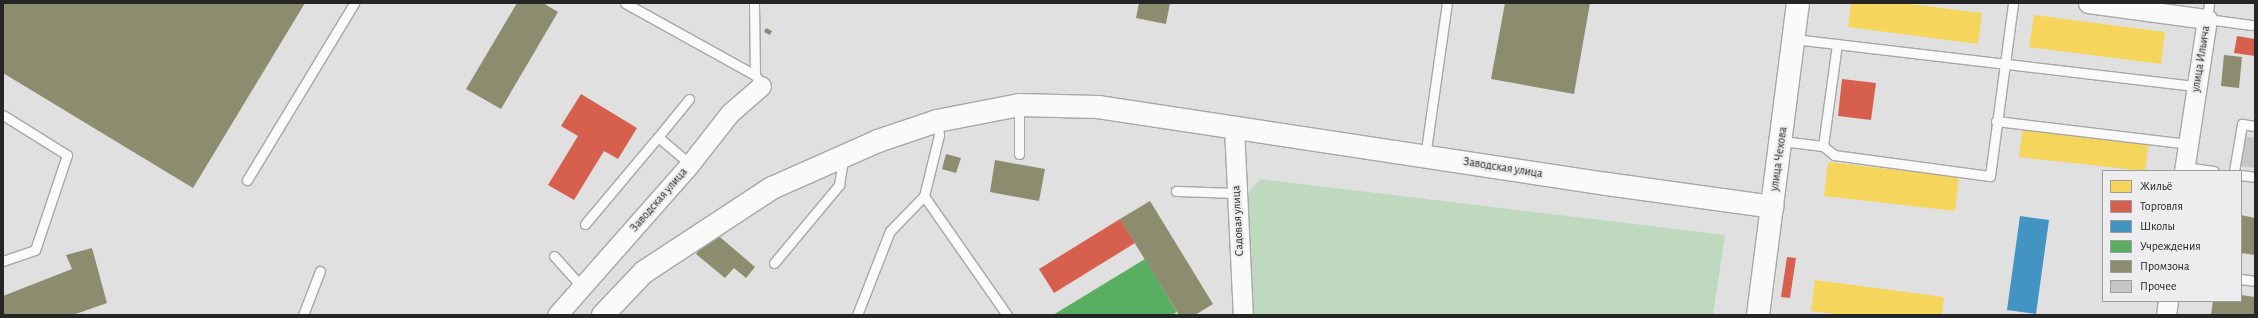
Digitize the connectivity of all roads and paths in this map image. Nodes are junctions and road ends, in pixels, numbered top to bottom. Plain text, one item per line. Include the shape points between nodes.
1 (354, 3) edge
2 (625, 3) edge
3 (754, 3) edge
4 (1447, 3) edge
5 (1798, 3) edge
6 (2013, 3) edge
7 (2088, 3) edge
8 (2208, 11) edge
9 (2252, 25) dead end
10 (1794, 39) junction
11 (1837, 44) junction
12 (2004, 64) junction
13 (758, 80) junction
14 (2196, 86) junction
15 (688, 99) dead end
16 (1019, 106) junction
17 (3, 115) edge
18 (937, 121) junction
19 (1996, 121) junction
20 (2255, 126) edge
21 (1234, 127) junction
22 (658, 137) junction
23 (1782, 141) junction
24 (2188, 144) junction
25 (1823, 146) junction
26 (1019, 154) dead end
27 (843, 157) junction
28 (1425, 157) junction
29 (690, 164) junction
30 (2184, 169) edge
31 (2199, 170) edge
32 (2234, 170) edge
33 (2242, 175) edge
34 (2255, 177) edge
35 (247, 180) dead end
36 (1176, 191) dead end
37 (924, 196) junction
38 (1241, 202) junction
39 (1772, 207) junction
40 (585, 224) dead end
41 (554, 256) dead end
42 (3, 261) edge
43 (774, 263) dead end
44 (320, 271) dead end
45 (2242, 279) edge
46 (2255, 281) edge
47 (582, 287) junction
48 (2168, 302) edge
49 (304, 315) edge
50 (557, 315) edge
51 (603, 315) edge
52 (857, 315) edge
53 (1007, 315) edge
54 (1243, 315) edge
55 (1758, 315) edge
56 (2166, 315) edge

1 - 35 lane
2 - 13 lane
3 - 13 lane
4 - 28 lane
5 - 10 main road, улица Чехова
6 - 12 lane
7 - 8 street, улица Ильича
8 - 9 lane
8 - 14 street, улица Ильича
10 - 11 lane
10 - 23 main road, улица Чехова
11 - 12 lane
11 - 25 lane
12 - 14 lane
12 - 19 lane
13 - 29 street, Заводская улица
14 - 24 street, улица Ильича
15 - 22 lane
16 - 18 main road, Заводская улица
16 - 21 main road, Заводская улица via 1098,107
16 - 26 lane
17 - 42 lane via 68,155 35,250
18 - 27 main road, Заводская улица
18 - 37 lane via 939,135
19 - 24 lane
19 - 25 lane via 1990,176 1834,155
20 - 32 lane via 2242,124
21 - 28 main road, Заводская улица
21 - 38 street, Садовая улица
22 - 29 lane
22 - 40 lane
23 - 25 lane
23 - 39 main road, улица Чехова
24 - 30 street, улица Ильича
27 - 43 lane via 839,185
27 - 51 main road, Заводская улица via 772,188 644,272
28 - 39 main road, Заводская улица
29 - 47 street, Заводская улица
30 - 31 lane
33 - 34 lane
36 - 38 lane
37 - 52 lane via 890,231
37 - 53 lane
38 - 54 street, Садовая улица
39 - 55 main road, улица Чехова
41 - 47 lane
44 - 49 lane
45 - 46 lane
47 - 50 street, Заводская улица
48 - 56 street

